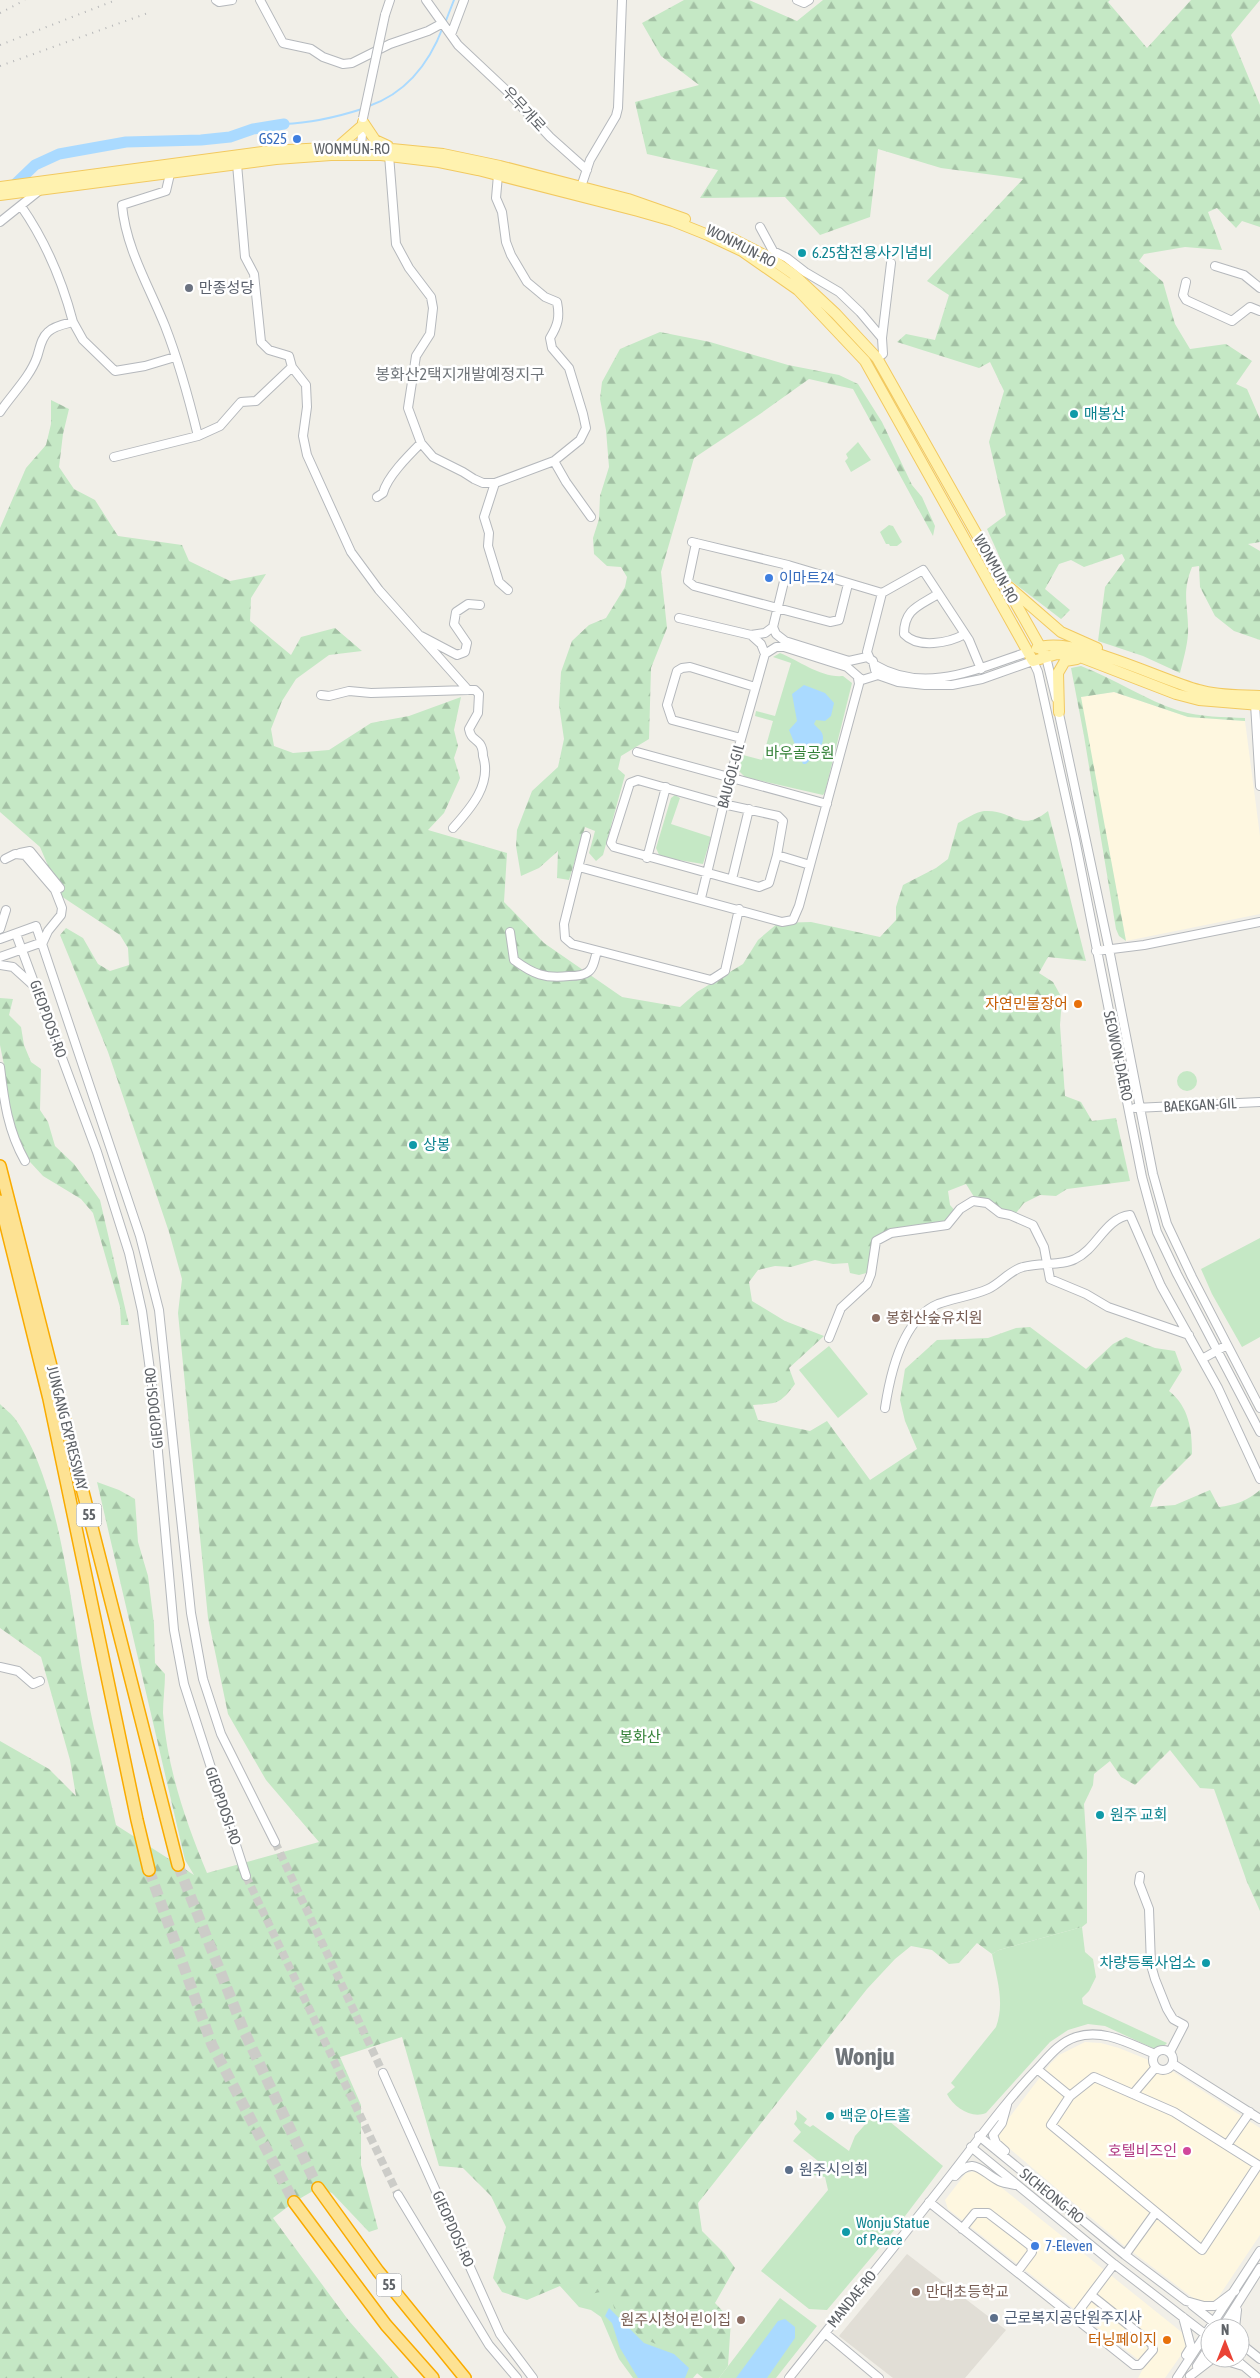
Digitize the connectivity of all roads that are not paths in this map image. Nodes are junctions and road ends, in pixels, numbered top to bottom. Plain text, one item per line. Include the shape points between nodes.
1 (216, 0) edge
2 (232, 0) edge
3 (260, 0) edge
4 (390, 0) edge
5 (426, 0) edge
6 (622, 0) edge
7 (797, 0) edge
8 (810, 0) edge
9 (465, 1) edge
10 (441, 24) junction
11 (450, 33) junction
12 (363, 122) junction
13 (338, 146) junction
14 (361, 150) junction
15 (391, 152) junction
16 (237, 164) junction
17 (170, 170) junction
18 (588, 170) junction
19 (498, 175) junction
20 (40, 186) junction
21 (0, 187) edge
22 (19, 189) junction
23 (580, 192) junction
24 (0, 195) edge
25 (21, 206) junction
26 (0, 222) edge
27 (760, 227) dead end
28 (771, 255) junction
29 (891, 264) dead end
30 (1215, 266) dead end
31 (1186, 282) dead end
32 (1260, 288) edge
33 (1260, 311) edge
34 (73, 322) junction
35 (882, 338) junction
36 (175, 357) junction
37 (877, 358) junction
38 (292, 367) junction
39 (0, 412) edge
40 (198, 436) junction
41 (421, 443) junction
42 (114, 457) dead end
43 (554, 461) junction
44 (495, 483) junction
45 (377, 497) dead end
46 (591, 517) dead end
47 (788, 565) junction
48 (1001, 580) junction
49 (848, 584) junction
50 (508, 590) dead end
51 (882, 593) junction
52 (938, 594) junction
53 (480, 605) dead end
54 (777, 606) junction
55 (679, 618) dead end
56 (772, 632) junction
57 (965, 634) junction
58 (419, 635) junction
59 (751, 635) junction
60 (1040, 647) junction
61 (767, 648) junction
62 (1031, 656) junction
63 (1046, 657) junction
64 (858, 658) junction
65 (871, 659) junction
66 (1090, 661) junction
67 (981, 669) junction
68 (862, 678) junction
69 (1179, 685) junction
70 (756, 687) junction
71 (468, 690) junction
72 (321, 696) dead end
73 (1257, 700) edge
74 (1059, 712) junction
75 (741, 738) junction
76 (637, 752) dead end
77 (730, 778) junction
78 (1260, 786) edge
79 (666, 787) junction
80 (723, 804) junction
81 (827, 804) junction
82 (749, 810) junction
83 (453, 828) dead end
84 (586, 836) dead end
85 (18, 854) junction
86 (778, 855) junction
87 (647, 858) junction
88 (5, 859) dead end
89 (810, 865) junction
90 (579, 868) junction
91 (708, 873) junction
92 (732, 879) junction
93 (60, 888) dead end
94 (701, 898) junction
95 (739, 909) junction
96 (6, 910) dead end
97 (1260, 922) edge
98 (36, 926) junction
99 (0, 929) edge
100 (48, 931) junction
101 (510, 932) dead end
102 (16, 934) junction
103 (0, 939) edge
104 (43, 942) junction
105 (1110, 949) junction
106 (22, 950) junction
107 (597, 950) junction
108 (1096, 951) junction
109 (0, 957) edge
110 (0, 965) edge
111 (37, 990) junction
112 (0, 1067) edge
113 (1260, 1102) edge
114 (1140, 1108) junction
115 (1129, 1109) junction
116 (24, 1162) dead end
117 (0, 1166) edge
118 (0, 1201) edge
119 (1046, 1262) junction
120 (1189, 1335) junction
121 (829, 1338) dead end
122 (1227, 1345) junction
123 (1217, 1351) junction
124 (1202, 1359) junction
125 (885, 1408) dead end
126 (1260, 1408) edge
127 (1260, 1432) edge
128 (1260, 1479) edge
129 (0, 1667) edge
130 (40, 1681) dead end
131 (275, 1842) tunnel mouth
132 (178, 1865) tunnel mouth
133 (149, 1870) tunnel mouth
134 (246, 1876) tunnel mouth
135 (1140, 1876) dead end
136 (1170, 2052) junction
137 (1155, 2054) junction
138 (1173, 2064) junction
139 (1156, 2068) junction
140 (1037, 2069) junction
141 (383, 2073) tunnel mouth
142 (1132, 2094) junction
143 (1070, 2096) junction
144 (1008, 2101) junction
145 (1250, 2112) junction
146 (1260, 2119) edge
147 (980, 2136) junction
148 (1227, 2145) junction
149 (971, 2147) junction
150 (1025, 2174) junction
151 (944, 2184) junction
152 (1019, 2186) junction
153 (318, 2188) tunnel mouth
154 (398, 2195) tunnel mouth
155 (294, 2202) tunnel mouth
156 (929, 2202) junction
157 (1156, 2212) junction
158 (962, 2229) junction
159 (1260, 2251) edge
160 (1125, 2255) junction
161 (1114, 2264) junction
162 (1260, 2268) edge
163 (1017, 2272) junction
164 (1235, 2291) junction
165 (1091, 2295) junction
166 (1242, 2296) junction
167 (1186, 2301) junction
168 (1074, 2317) junction
169 (1183, 2317) junction
170 (1209, 2318) edge
171 (1215, 2318) edge
172 (1228, 2318) edge
173 (1235, 2318) edge
174 (1200, 2330) edge
175 (825, 2333) junction
176 (1200, 2347) edge
177 (1250, 2351) edge
178 (1260, 2359) edge
179 (1200, 2362) edge
180 (1201, 2368) edge
181 (1246, 2368) edge
182 (1179, 2375) edge
183 (1190, 2377) edge
184 (433, 2378) edge
185 (465, 2378) edge
186 (517, 2378) edge
187 (533, 2378) edge
188 (789, 2378) edge
189 (879, 2378) edge
190 (1258, 2378) edge

1 - 2 street
3 - 10 street via 283,43 311,49 343,64 367,57 390,44
4 - 12 street, bridge
5 - 10 street
6 - 18 street via 618,108 590,160
7 - 8 street via 804,3
9 - 11 street
10 - 11 street, 우무개로
11 - 18 street, 우무개로 via 550,137
12 - 13 main road via 350,138
12 - 14 street
12 - 15 main road via 375,140
13 - 14 main road, WONMUN-RO
13 - 17 main road, WONMUN-RO via 270,151
14 - 15 main road, WONMUN-RO
14 - 16 main road, WONMUN-RO
15 - 19 main road, WONMUN-RO
15 - 23 main road, WONMUN-RO via 443,154
15 - 41 street via 396,244 431,297 433,308 430,334 416,356 409,390 408,408
16 - 17 main road, WONMUN-RO
16 - 38 street via 245,257 254,274 261,342 269,350 289,356
17 - 20 main road, WONMUN-RO
17 - 36 street via 166,191 122,205 131,250 165,325
18 - 23 street
19 - 23 main road, WONMUN-RO
19 - 43 street via 496,198 502,212 506,242 527,282 557,302 560,315 550,338 552,348 569,368 584,414 586,428 580,440
20 - 22 main road, WONMUN-RO
20 - 25 street
21 - 22 main road
22 - 24 main road
23 - 28 main road, WONMUN-RO via 668,212
23 - 62 main road, WONMUN-RO via 708,235 757,261 809,301 865,361
25 - 26 street
25 - 34 street via 53,262
27 - 28 street
28 - 35 street via 787,258 839,292
28 - 37 main road, WONMUN-RO via 814,293
29 - 35 street
30 - 32 street via 1244,275
31 - 33 street via 1183,295 1186,300 1232,320 1250,307
34 - 36 street via 83,340 115,371
34 - 39 street via 48,331 31,370
35 - 37 street via 883,354
36 - 40 street
37 - 48 main road, WONMUN-RO
38 - 40 street via 256,401 242,402 220,426
38 - 58 street via 306,385 303,436 307,455 337,523 351,552
40 - 42 street
41 - 44 street via 433,457 445,464 483,483
41 - 45 street via 398,466 383,494
43 - 44 street
43 - 46 street
44 - 50 street via 484,517 489,533 488,546 499,582
47 - 49 street
47 - 54 street
47 - 54 street via 694,543 688,581 694,586
48 - 60 main road, WONMUN-RO
48 - 69 main road via 1061,632
49 - 51 street
49 - 54 street via 839,620 834,622
51 - 52 street via 923,570
51 - 65 street
52 - 57 street
52 - 57 street via 909,613 904,621 904,634 910,641 921,642 954,640
53 - 58 street via 468,604 456,612 454,624 467,643 464,652 456,655
54 - 56 street
55 - 59 street
56 - 59 street
56 - 61 street via 761,638
56 - 61 street via 779,642
56 - 64 street via 785,641 849,661
57 - 67 street
58 - 71 street
59 - 61 street
60 - 62 main road
60 - 63 main road, WONMUN-RO
60 - 69 main road via 1080,649
61 - 68 street via 784,646 842,665
61 - 70 street, BAUGOL-GIL
62 - 63 main road
62 - 67 street
62 - 68 street via 982,679 952,685 924,686 883,677
62 - 108 street, SEOWON-DAERO via 1038,672 1075,839
63 - 66 main road via 1075,655
63 - 74 street, SEOWON-DAERO
64 - 65 street
64 - 68 street via 852,665
65 - 67 street via 894,674 928,678 955,676
65 - 68 street
66 - 73 main road via 1199,700
66 - 74 main road via 1064,661 1059,668
68 - 81 street
69 - 73 main road
70 - 75 street, BAUGOL-GIL
70 - 75 street via 690,667 682,668 678,671 667,705 672,720
71 - 72 street via 371,693 349,690
71 - 83 street via 479,694 478,714 469,729 470,737 480,745 486,773 484,786
73 - 78 street
74 - 105 street, SEOWON-DAERO
75 - 77 street, BAUGOL-GIL
76 - 77 street
77 - 80 street, BAUGOL-GIL
77 - 81 street
79 - 80 street
79 - 87 street
79 - 87 street via 638,780 630,783 611,843 618,850
80 - 82 street
80 - 91 street, BAUGOL-GIL
81 - 89 street
82 - 86 street via 778,816 783,822
82 - 92 street
84 - 90 street
85 - 88 street
85 - 93 street via 30,850
85 - 100 street via 31,860 60,899 61,915
86 - 89 street
86 - 92 street via 766,886
87 - 91 street
89 - 95 street via 793,920 782,922
90 - 94 street
90 - 107 street via 564,935 572,944
91 - 92 street
91 - 94 street, BAUGOL-GIL
94 - 95 street
95 - 107 street via 725,971 710,980
96 - 99 street
97 - 105 street
98 - 100 street
98 - 102 street
98 - 104 street, GIEOPDOSI-RO
100 - 104 street
101 - 107 street via 514,960 544,977 588,973
102 - 103 street
102 - 106 street, GIEOPDOSI-RO
104 - 106 street
104 - 131 street, GIEOPDOSI-RO via 140,1236 159,1310 191,1613 204,1679 221,1734
105 - 108 street
105 - 114 street, SEOWON-DAERO
106 - 109 street
106 - 111 street, GIEOPDOSI-RO
108 - 115 street, SEOWON-DAERO
110 - 111 street via 13,967 22,973
111 - 134 street, GIEOPDOSI-RO via 97,1152 136,1282 152,1385 174,1630 184,1684
112 - 116 street via 4,1104
113 - 114 street, BAEKGAN-GIL
114 - 115 street, BAEKGAN-GIL
114 - 122 street, SEOWON-DAERO via 1167,1224
115 - 123 street, SEOWON-DAERO via 1157,1232
117 - 132 highway, JUNGANG EXPRESSWAY / 55
118 - 133 highway, JUNGANG EXPRESSWAY / 55 via 50,1399
119 - 120 street via 1050,1279 1055,1282 1108,1307
119 - 120 street via 1062,1263 1076,1259 1088,1251 1112,1223 1130,1215 1161,1286
119 - 121 street via 1044,1247 1033,1225 1000,1213 987,1203 973,1200 960,1209 947,1225 891,1232 876,1241 867,1284 841,1308
119 - 125 street via 1021,1267 988,1289 936,1305 917,1320 897,1356
120 - 124 street
122 - 123 street
122 - 126 street, SEOWON-DAERO
123 - 124 street
123 - 127 street, SEOWON-DAERO
124 - 128 street
129 - 130 street via 18,1671 33,1684
135 - 136 street via 1139,1883 1149,1909 1151,1965 1155,1979 1173,2019 1184,2025
136 - 137 street via 1162,2050
136 - 138 street
137 - 139 street via 1153,2063
137 - 140 street via 1118,2039 1087,2034 1063,2042
138 - 139 street via 1167,2070
138 - 145 street
139 - 142 street
140 - 143 street
140 - 144 street
141 - 187 street, GIEOPDOSI-RO via 500,2334
142 - 143 street via 1094,2077
142 - 148 street via 1174,2112
143 - 157 street via 1050,2125
144 - 147 street
144 - 150 street via 994,2139
145 - 146 street
145 - 148 street
147 - 149 street, MANDAE-RO
147 - 150 street, SICHEONG-RO
148 - 157 street via 1258,2165 1202,2250
149 - 151 street, MANDAE-RO
149 - 152 street, SICHEONG-RO
150 - 160 street, SICHEONG-RO
151 - 152 street via 962,2169 973,2166
151 - 156 street, MANDAE-RO
152 - 161 street, SICHEONG-RO
153 - 185 highway, 55 via 378,2271
154 - 186 street, GIEOPDOSI-RO via 489,2345
155 - 184 highway, 55 via 386,2325
156 - 158 street
156 - 175 street, MANDAE-RO
157 - 160 street
158 - 163 street
158 - 163 street via 975,2213 988,2213 1031,2246 1032,2252
159 - 164 street
160 - 167 street, SICHEONG-RO
161 - 165 street
161 - 169 street, SICHEONG-RO
162 - 166 street
163 - 168 street
164 - 167 street via 1215,2306
164 - 171 street
165 - 168 street
165 - 168 street via 1152,2344 1153,2350 1140,2365 1134,2365
166 - 172 street
166 - 173 street
167 - 170 street
169 - 174 street, SICHEONG-RO
169 - 182 street via 1191,2347
175 - 188 street, MANDAE-RO
175 - 189 street, MANDAE-RO
176 - 182 street
177 - 178 street
179 - 183 street
180 - 183 street
181 - 190 street

